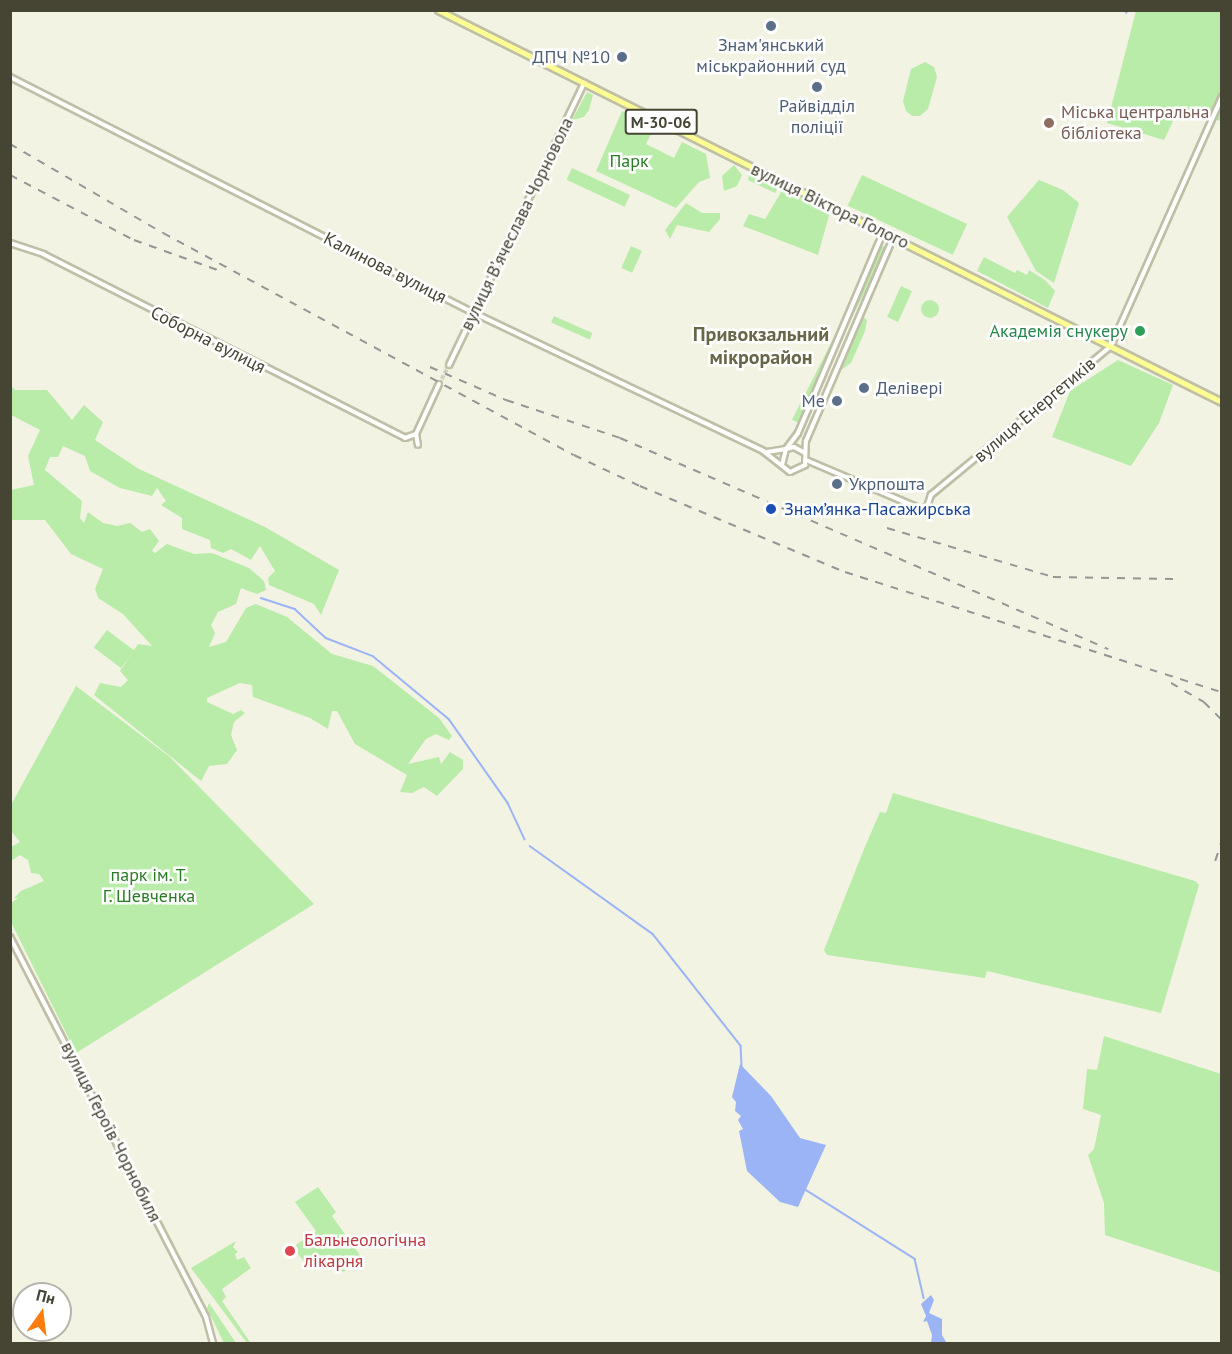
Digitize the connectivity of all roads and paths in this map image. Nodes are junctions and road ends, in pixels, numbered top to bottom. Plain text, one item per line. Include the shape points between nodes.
1 (438, 10) edge
2 (10, 77) edge
3 (584, 83) junction
4 (1221, 97) edge
5 (884, 232) junction
6 (894, 237) junction
7 (10, 243) edge
8 (475, 313) junction
9 (1110, 346) junction
10 (449, 365) tunnel mouth
11 (439, 384) tunnel mouth
12 (1221, 402) edge
13 (416, 434) junction
14 (418, 445) dead end
15 (786, 449) junction
16 (763, 451) junction
17 (804, 453) junction
18 (806, 460) junction
19 (783, 467) junction
20 (10, 937) edge
21 (213, 1344) edge

1 - 3 main road, вулиця Віктора Голого / М-30-06
2 - 8 street, Калинова вулиця
3 - 5 main road, вулиця Віктора Голого / М-30-06
3 - 8 street, вулиця Вʼячеслава Чорновола
4 - 9 street, вулиця Енергетиків
5 - 6 main road, вулиця Віктора Голого / М-30-06
5 - 15 street via 801,425
6 - 9 main road, вулиця Віктора Голого / М-30-06
6 - 17 street
7 - 13 street, Соборна вулиця via 43,254 405,438
8 - 10 street, вулиця Вʼячеслава Чорновола
8 - 16 street, Калинова вулиця
9 - 12 main road, вулиця Віктора Голого / М-30-06
9 - 18 street, вулиця Енергетиків via 931,495 927,507 919,508
11 - 13 street
13 - 14 street
15 - 16 street
15 - 17 street via 794,447
15 - 19 street via 781,456
16 - 19 street, Калинова вулиця
17 - 18 street
18 - 19 street via 799,471 790,472
20 - 21 street, вулиця Героїв Чорнобиля via 210,1326

